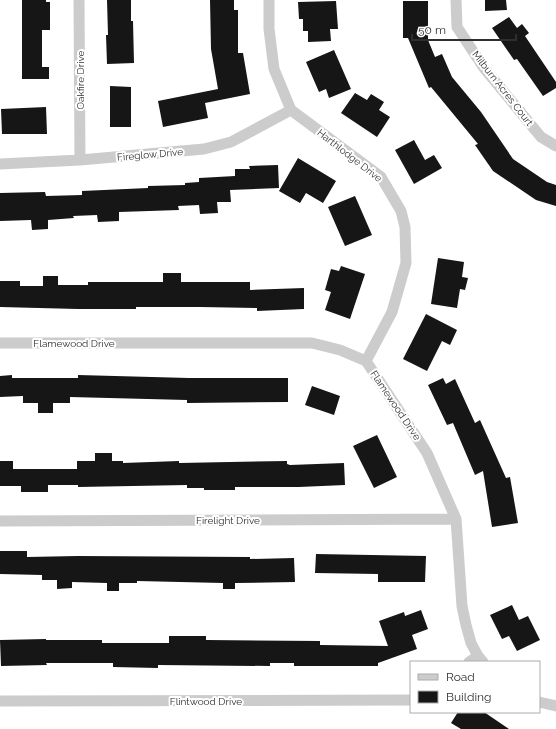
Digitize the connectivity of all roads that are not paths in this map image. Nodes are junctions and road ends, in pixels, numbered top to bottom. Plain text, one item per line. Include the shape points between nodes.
1 (79, 0) edge
2 (269, 0) edge
3 (456, 0) edge
4 (291, 110) junction
5 (556, 146) edge
6 (80, 160) junction
7 (0, 164) edge
8 (0, 343) edge
9 (366, 361) junction
10 (456, 518) junction
11 (0, 521) edge
12 (477, 660) edge
13 (410, 700) edge
14 (0, 701) edge
15 (540, 702) edge
16 (556, 706) edge

1 - 6 street, Oakfire Drive
2 - 4 street via 268,29 274,69
3 - 5 street, Milburn Acres Court via 457,27 484,68 541,137
4 - 6 street, Fireglow Drive via 231,142 204,149
4 - 9 street, Harthlodge Drive via 381,177 401,211 405,228 406,263 392,312
6 - 7 street, Fireglow Drive
8 - 9 street, Flamewood Drive via 312,343 340,350
9 - 10 street, Flamewood Drive via 428,453
10 - 11 street, Firelight Drive
10 - 12 street, Flamewood Drive via 462,606
13 - 14 street, Flintwood Drive
15 - 16 street

